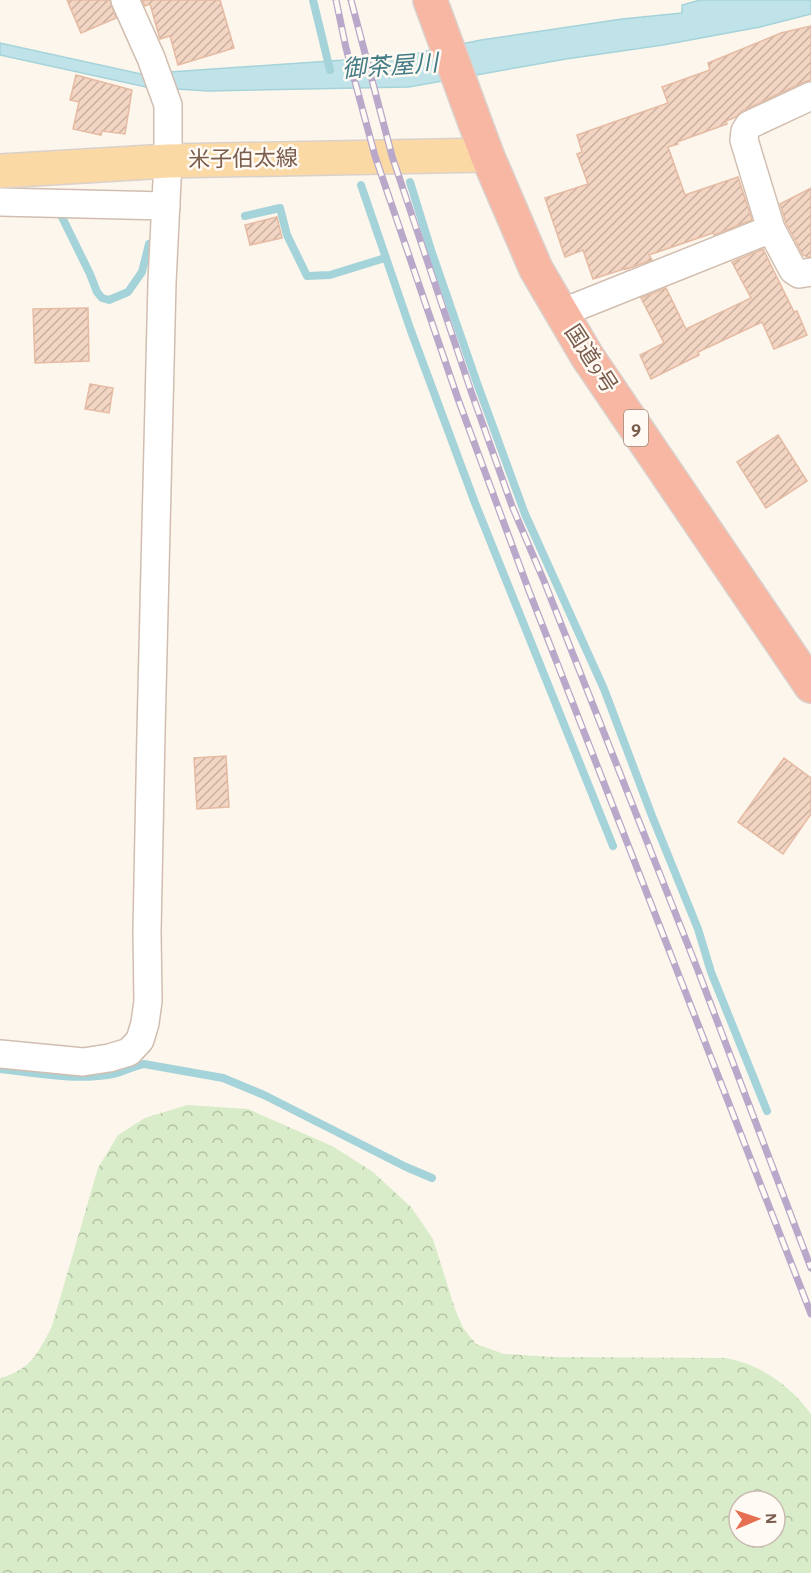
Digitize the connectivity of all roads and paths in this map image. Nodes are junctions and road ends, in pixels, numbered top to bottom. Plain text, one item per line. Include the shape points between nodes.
1 (125, 0) edge
2 (430, 0) edge
3 (811, 96) edge
4 (487, 155) junction
5 (168, 161) junction
6 (0, 171) edge
7 (0, 202) edge
8 (166, 206) junction
9 (771, 229) junction
10 (811, 272) edge
11 (561, 313) junction
12 (811, 686) edge
13 (0, 1054) edge

1 - 5 street via 168,105
2 - 4 highway, 国道9号 / 9
3 - 9 street via 749,125 745,131 744,140
4 - 5 main road, 米子伯太線
4 - 11 highway, 国道9号 / 9 via 536,269
5 - 6 main road, 米子伯太線
5 - 8 street
7 - 8 street
8 - 13 street via 145,1023 140,1040 129,1052 109,1058 83,1062
9 - 10 street via 792,270 799,274
9 - 11 street
11 - 12 highway, 国道9号 / 9

